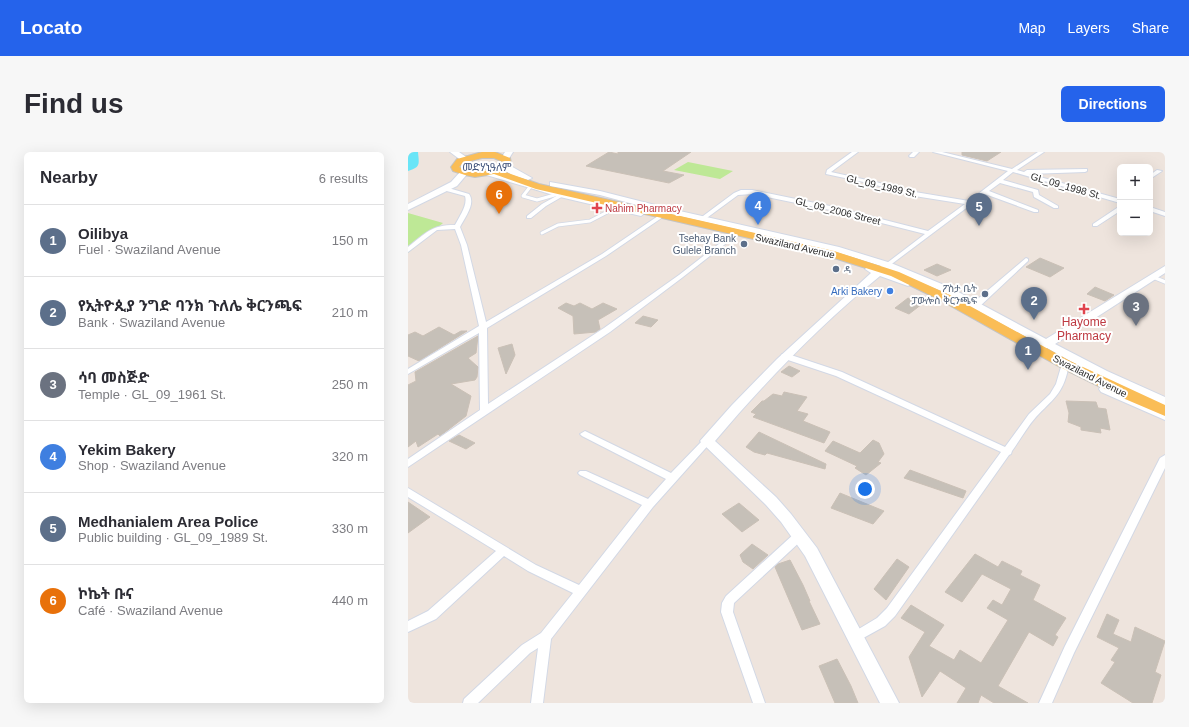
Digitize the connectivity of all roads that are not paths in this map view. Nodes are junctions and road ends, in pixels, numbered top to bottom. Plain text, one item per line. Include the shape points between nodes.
1 (454, 152) edge
2 (855, 152) edge
3 (939, 152) edge
4 (1040, 152) edge
5 (476, 154) edge
6 (499, 165) edge
7 (1085, 170) dead end
8 (1015, 171) junction
9 (1159, 171) dead end
10 (464, 173) junction
11 (1153, 175) edge
12 (1000, 180) junction
13 (530, 187) junction
14 (445, 189) junction
15 (985, 192) junction
16 (560, 194) junction
17 (1117, 199) edge
18 (970, 203) junction
19 (408, 207) edge
20 (1056, 207) dead end
21 (615, 208) junction
22 (1117, 210) edge
23 (1036, 211) dead end
24 (1153, 211) edge
25 (1165, 214) edge
26 (529, 217) dead end
27 (660, 217) junction
28 (702, 218) junction
29 (1095, 225) dead end
30 (457, 227) junction
31 (542, 233) dead end
32 (928, 233) junction
33 (735, 234) junction
34 (408, 250) edge
35 (1026, 260) dead end
36 (883, 268) junction
37 (1165, 269) edge
38 (1153, 278) junction
39 (1165, 282) edge
40 (976, 305) junction
41 (483, 327) junction
42 (1040, 348) junction
43 (785, 356) junction
44 (1064, 369) junction
45 (408, 372) edge
46 (1165, 402) edge
47 (1165, 407) edge
48 (484, 411) junction
49 (1165, 411) edge
50 (1165, 416) edge
51 (585, 434) dead end
52 (707, 441) junction
53 (1008, 452) junction
54 (1165, 458) edge
55 (408, 464) edge
56 (583, 473) dead end
57 (672, 478) junction
58 (408, 492) edge
59 (648, 504) junction
60 (799, 536) junction
61 (504, 550) junction
62 (580, 591) junction
63 (408, 627) edge
64 (545, 637) junction
65 (856, 637) junction
66 (469, 703) edge
67 (536, 703) edge
68 (759, 703) edge
69 (890, 703) edge
70 (1045, 703) edge

1 - 5 main road
2 - 18 street, GL_09_1989 St. via 828,173 908,193
3 - 8 street
4 - 8 street
5 - 6 main road
5 - 10 main road via 460,161 455,167
6 - 10 main road
6 - 13 main road
6 - 28 main road via 535,180
6 - 36 main road, Swaziland Avenue via 512,178 536,186 834,254
7 - 8 street
8 - 12 street
8 - 17 street, GL_09_1998 St.
9 - 11 street
10 - 14 main road via 459,180
12 - 15 street
12 - 20 street via 1036,191 1036,196
13 - 16 main road
13 - 16 lane via 523,196 537,201
14 - 19 main road
14 - 30 street via 467,195 469,198
15 - 18 street
15 - 23 street
16 - 21 main road
16 - 26 street
18 - 32 street
21 - 27 main road
21 - 31 lane via 590,221 562,224
22 - 29 street
24 - 25 street
27 - 33 main road
27 - 41 street via 604,255
28 - 32 street, GL_09_2006 Street via 736,194 746,191 800,201
28 - 36 main road via 839,250
30 - 34 street via 435,229
30 - 41 street via 464,245
32 - 36 street
33 - 36 main road
33 - 48 street via 607,330
35 - 40 street
36 - 40 main road via 932,283
36 - 42 main road, Swaziland Avenue
36 - 43 main road
37 - 38 main road
38 - 39 lane
38 - 42 main road
40 - 42 main road
41 - 45 street
41 - 48 street
42 - 44 main road
42 - 46 main road
42 - 47 main road, Swaziland Avenue
42 - 49 main road, Swaziland Avenue via 1130,396
43 - 52 main road
43 - 53 street via 839,374
44 - 50 main road
44 - 53 street via 1055,395 1032,416
48 - 55 street
51 - 57 street
52 - 57 street
52 - 60 main road via 770,501
53 - 65 street via 891,612
54 - 70 street
56 - 59 street
57 - 59 street
58 - 61 street
59 - 62 street
60 - 65 main road via 820,568
60 - 68 street via 728,603 727,612
61 - 62 street via 532,568
61 - 63 street via 432,615
62 - 64 street
64 - 66 street via 526,649
64 - 67 street
65 - 69 main road

